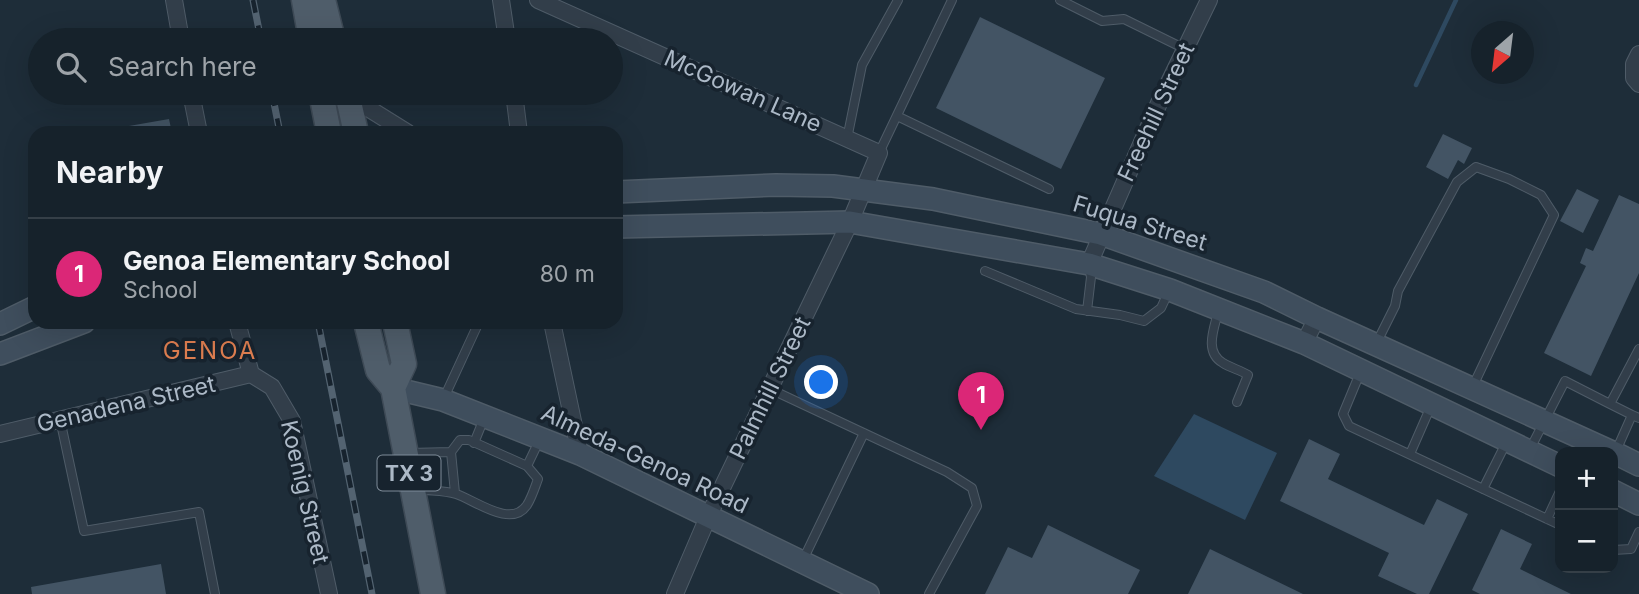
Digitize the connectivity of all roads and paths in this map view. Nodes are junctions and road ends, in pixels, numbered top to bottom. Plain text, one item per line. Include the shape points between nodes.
1 (174, 0) edge
2 (304, 0) edge
3 (323, 0) edge
4 (501, 0) edge
5 (538, 0) edge
6 (898, 0) edge
7 (952, 0) edge
8 (1060, 0) edge
9 (1209, 0) edge
10 (179, 28) edge
11 (309, 28) edge
12 (330, 28) edge
13 (505, 28) edge
14 (601, 28) edge
15 (623, 38) edge
16 (1185, 49) junction
17 (1639, 54) edge
18 (1637, 81) edge
19 (193, 105) edge
20 (323, 105) edge
21 (350, 105) edge
22 (364, 105) edge
23 (516, 105) edge
24 (897, 116) junction
25 (198, 126) edge
26 (328, 126) edge
27 (354, 126) edge
28 (397, 126) edge
29 (518, 126) edge
30 (847, 138) junction
31 (879, 153) junction
32 (863, 189) junction
33 (1049, 189) dead end
34 (623, 192) edge
35 (850, 222) junction
36 (623, 228) edge
37 (1101, 234) junction
38 (1089, 264) junction
39 (985, 271) dead end
40 (1170, 290) junction
41 (1219, 309) junction
42 (28, 310) edge
43 (1087, 311) junction
44 (1317, 318) junction
45 (0, 324) edge
46 (66, 329) edge
47 (239, 329) edge
48 (368, 329) edge
49 (396, 329) edge
50 (476, 329) edge
51 (553, 329) edge
52 (1304, 343) junction
53 (1377, 344) junction
54 (1639, 349) edge
55 (0, 354) edge
56 (1361, 370) junction
57 (251, 374) junction
58 (393, 388) junction
59 (770, 389) junction
60 (1471, 389) junction
61 (443, 400) junction
62 (1237, 402) dead end
63 (1432, 404) junction
64 (1610, 404) junction
65 (485, 416) junction
66 (1636, 417) edge
67 (60, 419) junction
68 (1545, 422) junction
69 (864, 433) junction
70 (0, 434) edge
71 (540, 438) junction
72 (1507, 440) junction
73 (474, 443) junction
74 (1601, 447) edge
75 (1618, 447) edge
76 (1530, 451) junction
77 (451, 452) junction
78 (406, 453) junction
79 (580, 454) junction
80 (1410, 454) junction
81 (1618, 455) edge
82 (1555, 464) edge
83 (1639, 465) edge
84 (527, 466) junction
85 (412, 489) junction
86 (1483, 489) junction
87 (455, 493) junction
88 (1618, 494) edge
89 (1555, 502) edge
90 (1639, 504) edge
91 (708, 517) junction
92 (1547, 519) junction
93 (1555, 523) edge
94 (1639, 532) edge
95 (1618, 550) edge
96 (802, 562) junction
97 (215, 594) edge
98 (329, 594) edge
99 (433, 594) edge
100 (676, 594) edge
101 (868, 594) edge
102 (929, 594) edge

1 - 10 street
2 - 11 main road
3 - 12 main road
4 - 13 street
5 - 14 street, McGowan Lane
6 - 30 lane via 862,65
7 - 24 lane
8 - 16 lane via 1102,21 1124,19
9 - 16 street, Freehill Street
15 - 30 street, McGowan Lane
16 - 37 street, Freehill Street
17 - 18 street via 1634,64
19 - 25 street
20 - 26 main road
21 - 27 main road
22 - 28 street
23 - 29 street
24 - 31 lane
24 - 33 lane
30 - 31 street, McGowan Lane
31 - 32 street
32 - 34 main road, Fuqua Street via 776,185
32 - 35 street
32 - 37 main road, Fuqua Street
35 - 36 main road
35 - 38 main road
35 - 59 street, Palmhill Street
37 - 38 street, Freehill Street
37 - 44 main road, Fuqua Street via 1264,292
38 - 40 main road
38 - 43 lane
39 - 43 lane
40 - 41 main road
40 - 43 lane via 1161,308 1144,321
41 - 52 main road
41 - 62 lane via 1211,340 1213,354 1248,375
42 - 45 main road
44 - 52 street
44 - 53 main road, Fuqua Street
46 - 55 main road
47 - 57 street
48 - 58 main road, TX 3 via 378,370
49 - 58 main road, TX 3 via 404,364
50 - 61 lane
51 - 79 street
52 - 56 main road
53 - 60 main road, Fuqua Street
53 - 60 lane via 1398,291 1457,182 1476,167 1509,179 1541,195 1555,215
54 - 64 lane
56 - 63 main road
56 - 80 lane via 1343,414 1349,425
57 - 67 street, Genadena Street
57 - 98 street, Koenig Street via 272,387 292,421
58 - 61 main road, Almeda-Genoa Road
58 - 78 main road, TX 3
59 - 69 lane
59 - 91 street, Palmhill Street
60 - 68 main road, Fuqua Street
61 - 65 main road, Almeda-Genoa Road
63 - 72 main road
63 - 80 lane
64 - 66 lane
64 - 68 lane via 1564,381
65 - 71 main road, Almeda-Genoa Road
65 - 73 lane
66 - 75 lane
67 - 70 street, Genadena Street
67 - 97 lane via 84,531 200,512
68 - 74 main road, Fuqua Street
68 - 76 lane
69 - 96 lane
69 - 102 lane via 972,488 977,506
71 - 79 main road, Almeda-Genoa Road
71 - 84 lane
72 - 76 main road
72 - 86 lane
73 - 77 lane via 460,440
73 - 84 lane
76 - 82 main road
77 - 78 lane
77 - 87 lane
78 - 85 main road, TX 3
79 - 91 main road, Almeda-Genoa Road
80 - 86 lane
81 - 83 main road, Fuqua Street
84 - 87 lane via 538,479 527,506 511,514
85 - 87 lane
85 - 99 main road, TX 3
86 - 92 lane
88 - 90 main road
89 - 92 lane
91 - 96 main road, Almeda-Genoa Road
91 - 100 street, Palmhill Street
92 - 93 lane
94 - 95 lane via 1631,549
96 - 101 main road, Almeda-Genoa Road

